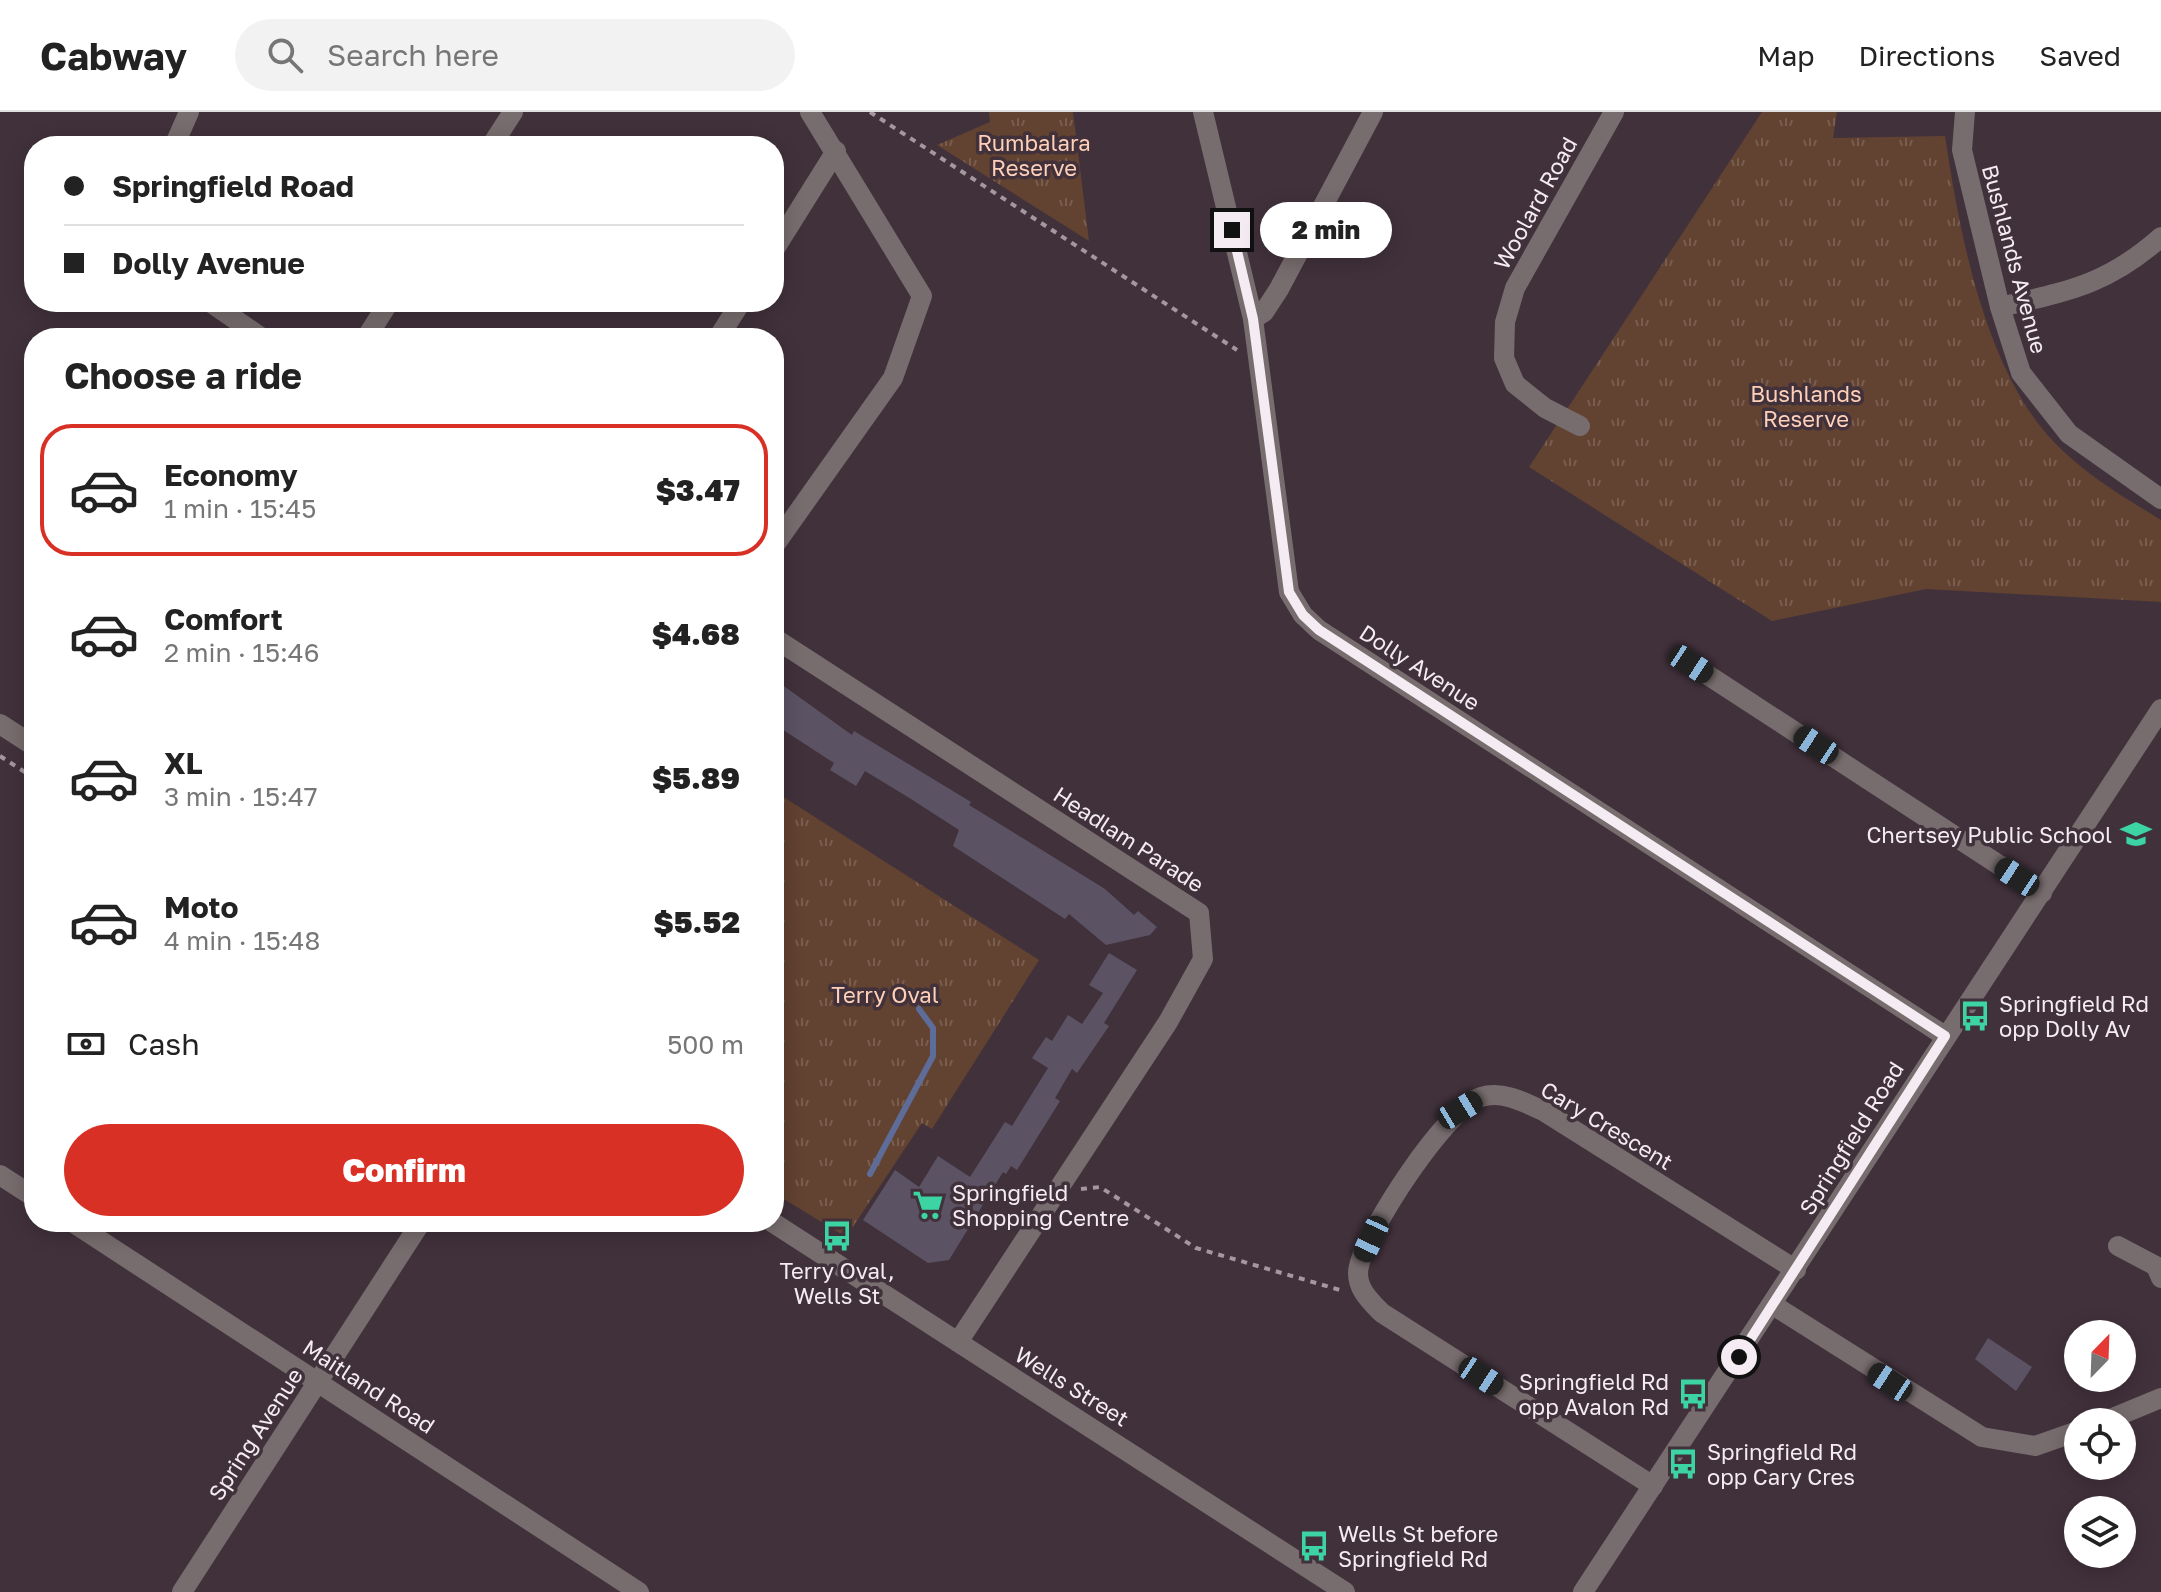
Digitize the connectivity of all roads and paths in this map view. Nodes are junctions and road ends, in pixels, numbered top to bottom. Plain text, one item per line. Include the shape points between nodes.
1 (189, 112) edge
2 (513, 112) edge
3 (810, 112) edge
4 (870, 112) edge
5 (1203, 112) edge
6 (1373, 112) edge
7 (1614, 112) edge
8 (1965, 112) edge
9 (178, 136) edge
10 (497, 136) edge
11 (836, 151) junction
12 (784, 234) edge
13 (2161, 237) edge
14 (2000, 307) junction
15 (224, 312) edge
16 (1253, 319) junction
17 (248, 328) edge
18 (1258, 360) junction
19 (1580, 426) dead end
20 (2161, 499) edge
21 (784, 532) edge
22 (784, 644) edge
23 (1691, 664) dead end
24 (2161, 709) edge
25 (0, 724) edge
26 (24, 740) edge
27 (0, 756) edge
28 (24, 772) edge
29 (2042, 893) junction
30 (1945, 1036) junction
31 (0, 1175) edge
32 (24, 1191) edge
33 (1055, 1191) junction
34 (784, 1230) edge
35 (87, 1232) edge
36 (414, 1232) edge
37 (2118, 1246) dead end
38 (1796, 1270) junction
39 (2161, 1278) edge
40 (1367, 1298) junction
41 (1773, 1305) junction
42 (958, 1342) junction
43 (317, 1381) junction
44 (2161, 1398) edge
45 (2136, 1408) edge
46 (2064, 1436) edge
47 (1653, 1486) junction
48 (182, 1592) edge
49 (639, 1592) edge
50 (1345, 1592) edge
51 (1583, 1592) edge

1 - 9 street
2 - 10 street
3 - 11 street
4 - 18 path via 1225,344
5 - 16 street, Dolly Avenue
6 - 16 street via 1279,289
7 - 19 street, Woolard Road via 1515,288 1505,322 1504,358 1515,384
8 - 14 street, Bushlands Avenue via 1962,150
11 - 12 street
11 - 21 street via 922,296 893,378
13 - 14 street via 2130,264 2088,286
14 - 20 street, Bushlands Avenue via 2021,373 2069,434
15 - 17 street
16 - 18 street, Dolly Avenue
18 - 30 street, Dolly Avenue via 1289,592 1303,615
22 - 33 street, Headlam Parade via 1199,913 1203,959 1168,1022
23 - 29 street
24 - 29 street, Springfield Road
25 - 26 street
27 - 28 path
29 - 30 street, Springfield Road
30 - 38 street, Springfield Road
31 - 32 street
33 - 40 path via 1100,1187 1196,1248
33 - 42 street, Headlam Parade
34 - 42 street, Wells Street
35 - 43 street, Maitland Road
36 - 43 street, Spring Avenue
37 - 39 street via 2156,1266
38 - 40 street, Cary Crescent via 1545,1112 1511,1096 1482,1097 1460,1110 1437,1136 1383,1213 1359,1266 1359,1283
38 - 41 street, Springfield Road
40 - 47 street via 1382,1313
41 - 46 street via 1982,1437 2035,1446
41 - 47 street, Springfield Road
42 - 50 street, Wells Street
43 - 48 street, Spring Avenue
43 - 49 street, Maitland Road
44 - 45 street
47 - 51 street, Springfield Road

